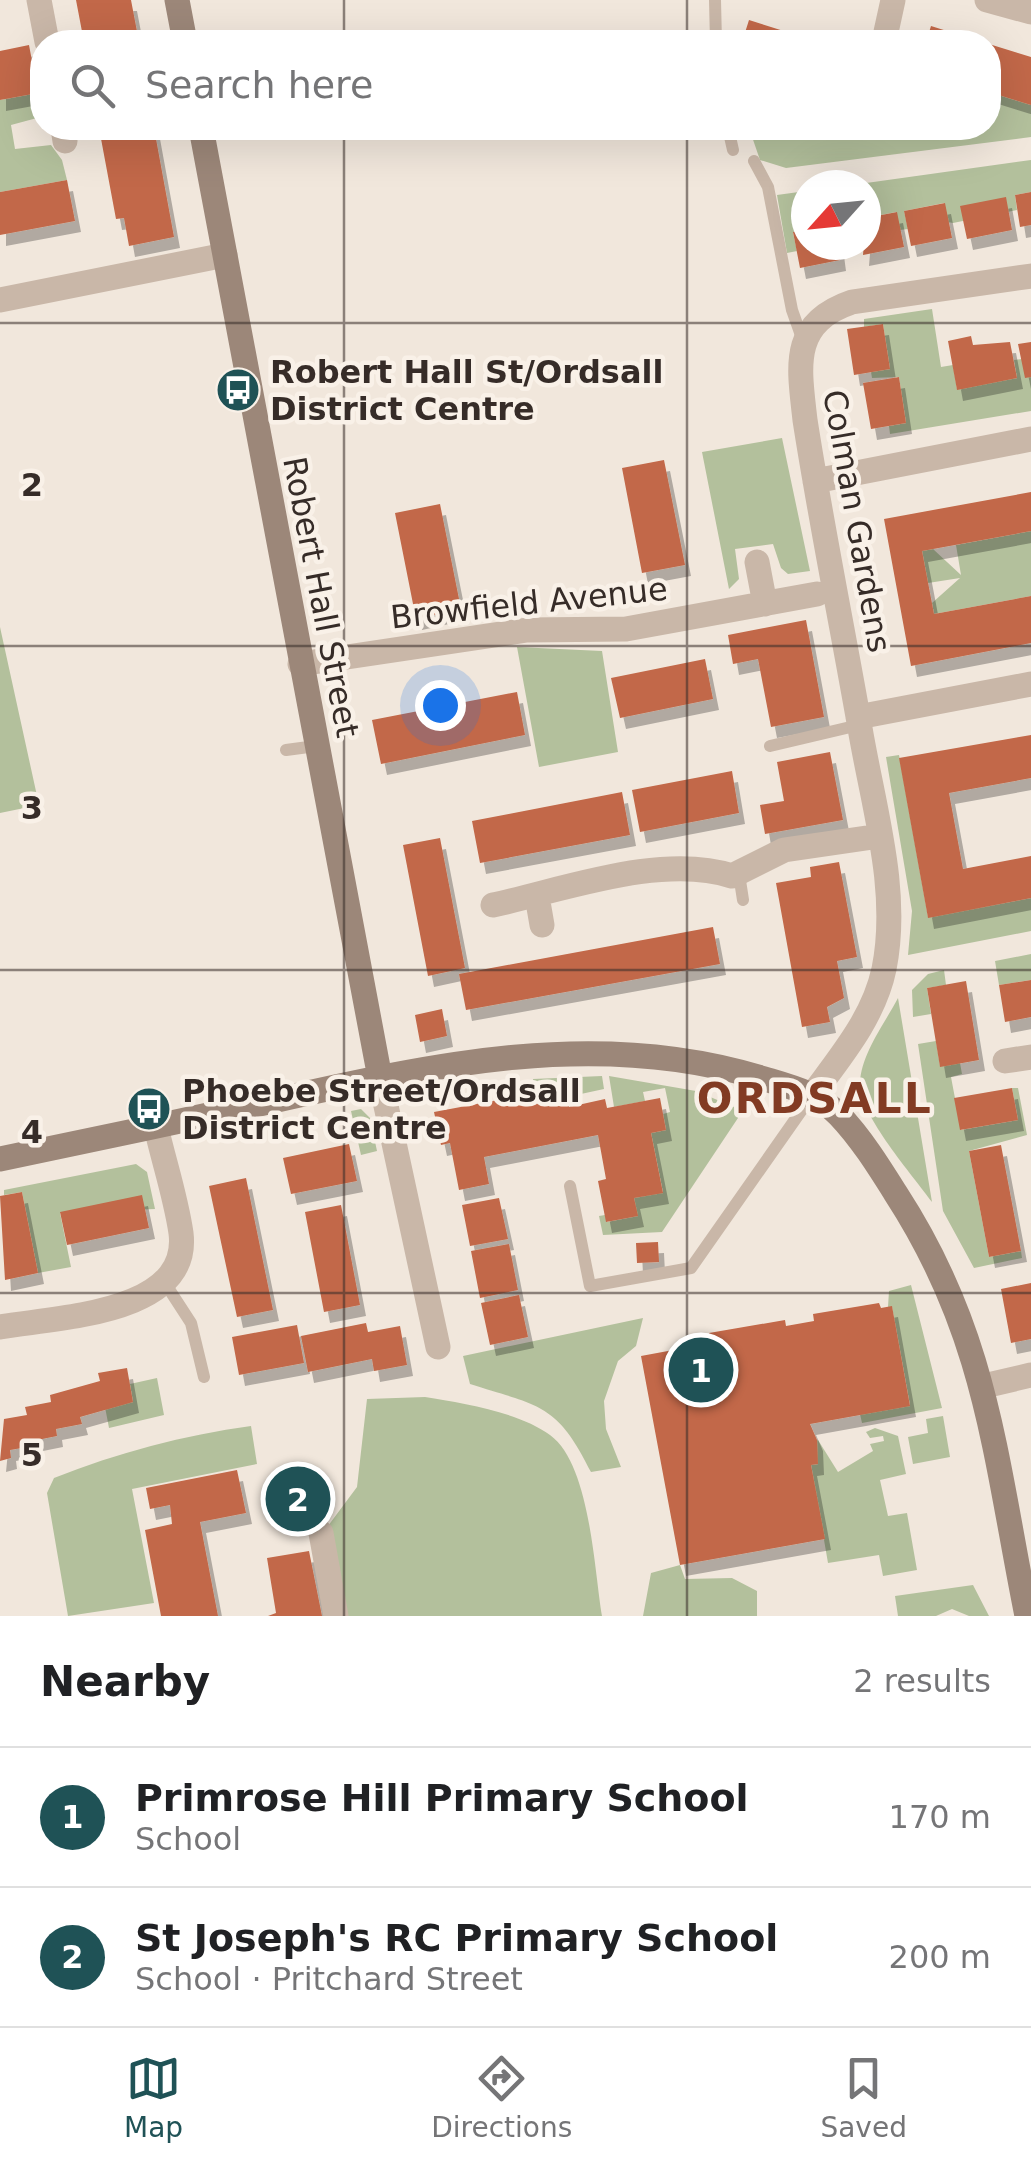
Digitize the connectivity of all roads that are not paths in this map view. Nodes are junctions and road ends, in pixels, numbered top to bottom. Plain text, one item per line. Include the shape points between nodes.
1 (39, 0) edge
2 (177, 0) edge
3 (714, 0) edge
4 (892, 0) edge
5 (988, 0) edge
6 (1031, 12) edge
7 (45, 30) edge
8 (183, 30) edge
9 (715, 30) edge
10 (886, 30) edge
11 (202, 140) edge
12 (731, 140) edge
13 (733, 150) dead end
14 (754, 162) dead end
15 (224, 256) junction
16 (1031, 276) edge
17 (0, 300) edge
18 (804, 345) junction
19 (1031, 439) edge
20 (814, 480) junction
21 (757, 562) dead end
22 (811, 595) dead end
23 (765, 604) junction
24 (300, 664) junction
25 (1031, 684) edge
26 (859, 721) junction
27 (316, 746) junction
28 (770, 746) dead end
29 (286, 750) dead end
30 (880, 836) junction
31 (739, 874) junction
32 (537, 896) junction
33 (743, 900) dead end
34 (493, 906) dead end
35 (542, 925) dead end
36 (380, 1078) junction
37 (812, 1094) junction
38 (156, 1126) junction
39 (0, 1159) edge
40 (570, 1186) dead end
41 (165, 1284) junction
42 (0, 1328) edge
43 (438, 1347) dead end
44 (1031, 1375) edge
45 (204, 1378) dead end
46 (984, 1386) junction
47 (321, 1532) dead end
48 (336, 1616) edge
49 (1027, 1616) edge

1 - 7 street
2 - 8 street
3 - 9 lane
4 - 10 street
5 - 6 street
11 - 15 street, Robert Hall Street
12 - 13 lane
14 - 18 lane via 768,187
15 - 17 street
15 - 24 street, Robert Hall Street via 283,620
16 - 18 street via 852,302 827,313
18 - 20 street, Colman Gardens via 799,367
19 - 20 street
20 - 26 street, Colman Gardens
21 - 23 street
22 - 23 street, Browfield Avenue
23 - 24 street, Browfield Avenue via 626,630 527,630
24 - 27 street, Robert Hall Street
25 - 26 street
26 - 28 lane
26 - 30 street, Colman Gardens
27 - 29 lane
27 - 36 street, Robert Hall Street
30 - 31 street via 784,850
30 - 37 street, Colman Gardens via 889,911 884,970 853,1039
31 - 32 street via 658,870
31 - 33 lane
32 - 34 street
32 - 35 street
36 - 37 street via 517,1055 592,1051 723,1067
36 - 38 street
36 - 43 street
37 - 40 lane via 691,1268 590,1286
37 - 46 street via 838,1114 915,1221 952,1294
38 - 39 street
38 - 41 street via 182,1238
41 - 42 street via 135,1302
41 - 45 lane via 191,1324
44 - 46 street
46 - 49 street
47 - 48 street

